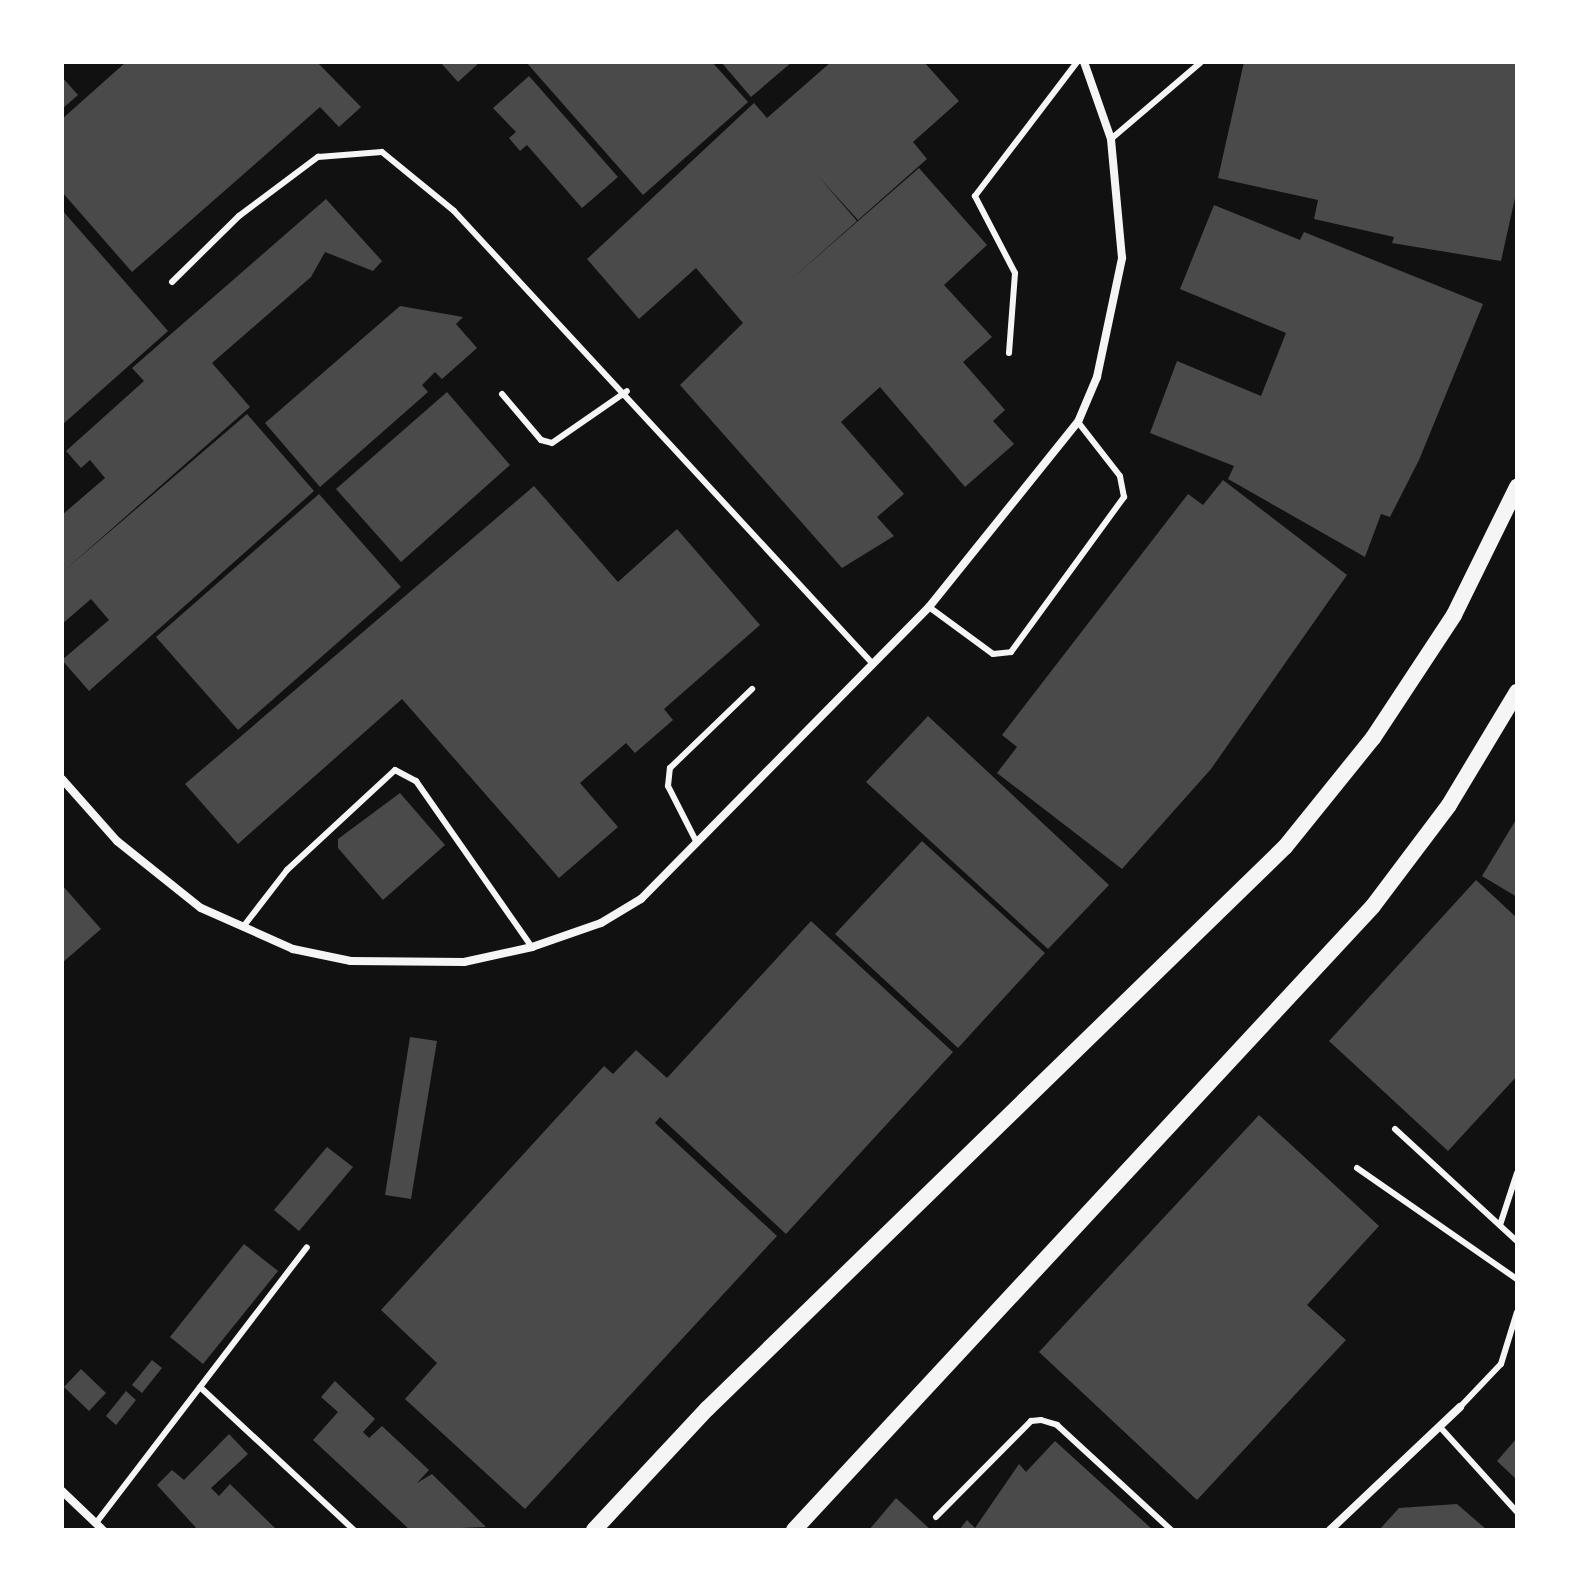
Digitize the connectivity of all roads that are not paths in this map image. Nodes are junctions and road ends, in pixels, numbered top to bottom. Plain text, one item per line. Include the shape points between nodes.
1 (1077, 62) edge
2 (1084, 62) edge
3 (1201, 62) edge
4 (1111, 139) junction
5 (172, 282) dead end
6 (1009, 353) dead end
7 (627, 391) junction
8 (502, 394) dead end
9 (1078, 422) junction
10 (1517, 487) edge
11 (929, 607) junction
12 (873, 664) junction
13 (752, 689) dead end
14 (1517, 692) edge
15 (62, 779) edge
16 (698, 847) junction
17 (241, 929) junction
18 (532, 947) junction
19 (1395, 1129) dead end
20 (1357, 1168) dead end
21 (1517, 1173) edge
22 (1500, 1225) junction
23 (1517, 1241) edge
24 (307, 1247) dead end
25 (1517, 1279) edge
26 (1517, 1312) edge
27 (200, 1387) junction
28 (1460, 1407) joint
29 (1440, 1427) junction
30 (62, 1491) edge
31 (1517, 1512) edge
32 (936, 1517) dead end
33 (100, 1527) edge
34 (354, 1530) edge
35 (594, 1530) edge
36 (794, 1530) edge
37 (1171, 1530) edge
38 (1330, 1530) edge

1 - 6 lane via 975,196 1015,273
2 - 4 street
3 - 4 lane
4 - 9 street via 1122,258 1109,333
5 - 7 lane via 239,216 336,151 382,152 454,211
7 - 8 lane via 552,443 541,440
7 - 12 lane
9 - 11 street
9 - 11 lane via 1120,476 1124,497 1011,652 993,654
10 - 35 main road via 1454,615 1373,738 1285,847 707,1409
11 - 12 street
12 - 16 street
13 - 16 lane via 670,768 668,786
14 - 36 main road via 1449,805 1373,906
15 - 17 street via 154,874
16 - 18 street via 601,923
17 - 18 street via 308,952 410,965
17 - 18 lane via 287,870 395,770 416,781
19 - 22 lane
20 - 25 lane
21 - 22 lane
22 - 23 lane
24 - 27 lane
26 - 28 lane via 1501,1364
27 - 33 lane
27 - 34 lane
28 - 29 street
29 - 31 lane
29 - 38 street
30 - 33 street
32 - 37 lane via 1031,1421 1041,1420 1057,1425

